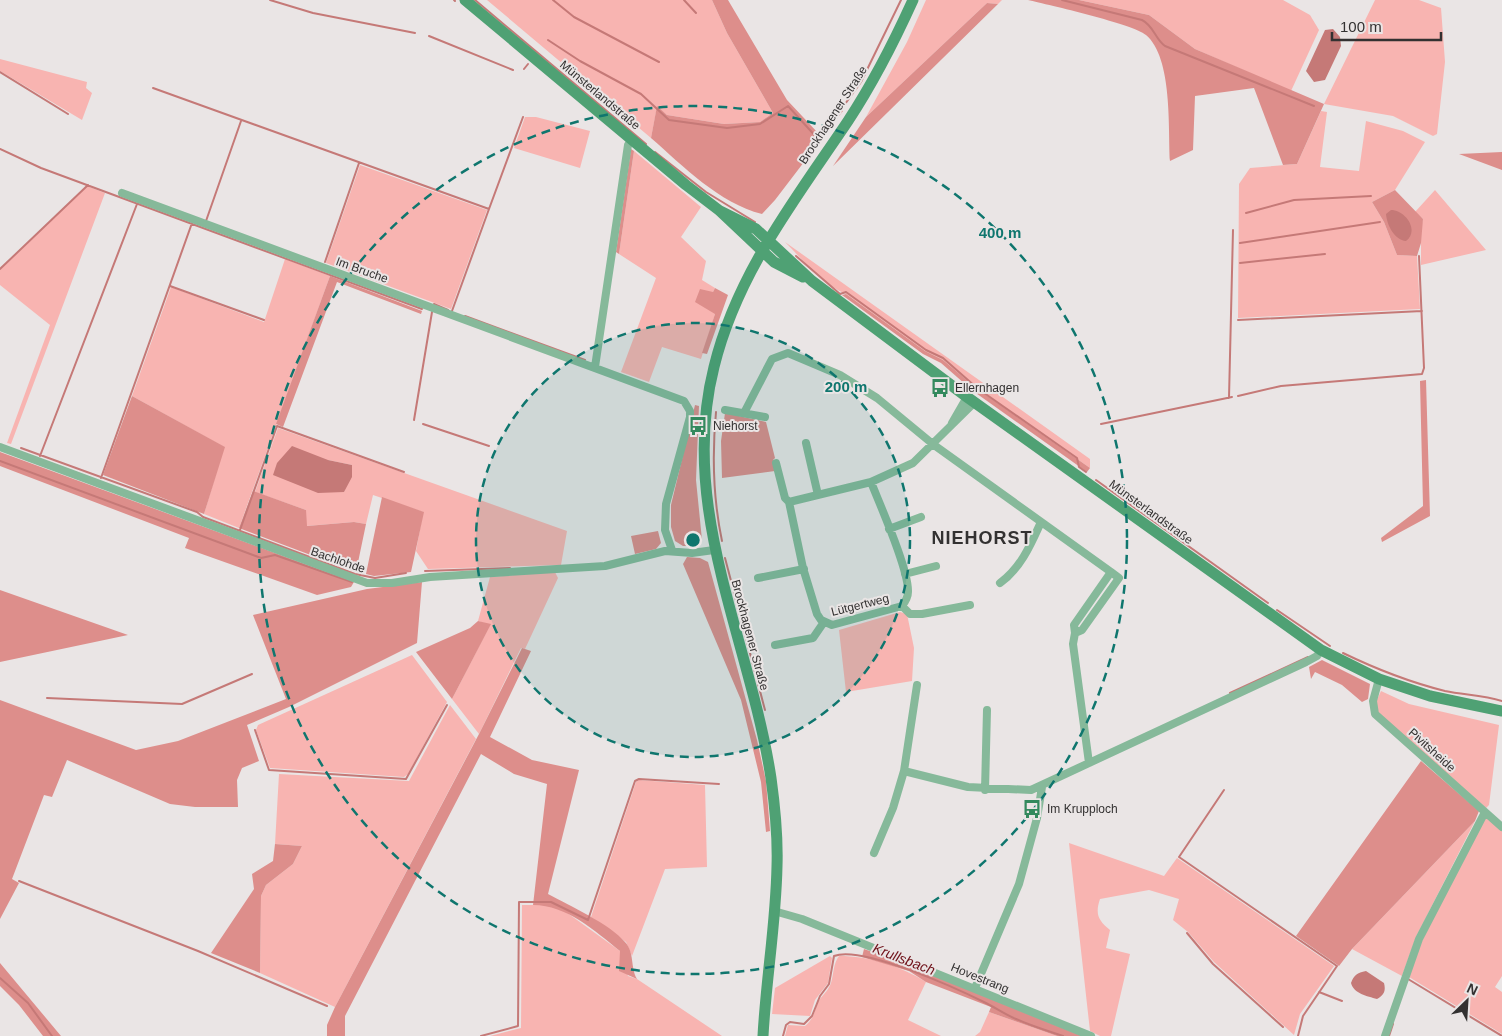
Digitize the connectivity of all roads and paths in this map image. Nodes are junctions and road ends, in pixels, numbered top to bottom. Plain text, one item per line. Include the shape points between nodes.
1 (465, 0) edge
2 (913, 0) edge
3 (632, 139) junction
4 (122, 193) dead end
5 (720, 210) junction
6 (768, 239) junction
7 (761, 251) junction
8 (812, 281) junction
9 (595, 367) junction
10 (971, 400) junction
11 (725, 410) dead end
12 (744, 413) junction
13 (765, 417) dead end
14 (806, 443) dead end
15 (934, 445) junction
16 (0, 447) edge
17 (776, 463) dead end
18 (870, 482) junction
19 (818, 495) junction
20 (789, 502) junction
21 (921, 517) dead end
22 (1041, 522) junction
23 (889, 529) junction
24 (672, 550) junction
25 (714, 550) junction
26 (936, 566) dead end
27 (804, 570) junction
28 (905, 574) junction
29 (758, 578) dead end
30 (1000, 582) dead end
31 (970, 605) dead end
32 (902, 606) junction
33 (824, 622) junction
34 (775, 645) dead end
35 (1321, 650) junction
36 (1379, 679) junction
37 (917, 685) dead end
38 (987, 710) dead end
39 (1502, 711) edge
40 (1090, 763) junction
41 (904, 772) junction
42 (1042, 787) junction
43 (985, 790) junction
44 (1485, 812) junction
45 (1502, 828) edge
46 (874, 853) dead end
47 (774, 911) junction
48 (975, 988) junction
49 (763, 1036) edge
50 (1092, 1036) edge
51 (1385, 1036) edge

1 - 3 main road, Münsterlandstraße
2 - 6 main road, Brockhagener Straße via 876,75
3 - 5 main road, Münsterlandstraße
3 - 9 street via 628,145
4 - 9 street, Im Bruche
5 - 6 main road, Münsterlandstraße
5 - 7 main road, Münsterlandstraße
6 - 7 main road, Brockhagener Straße
6 - 8 main road, Münsterlandstraße
7 - 8 main road, Münsterlandstraße via 774,262
7 - 25 main road, Brockhagener Straße via 725,327 707,405 705,478
8 - 10 main road, Münsterlandstraße
9 - 24 street, Im Bruche via 679,398 688,405 690,417 666,504 665,530
10 - 15 street via 963,417 951,425
10 - 35 main road, Münsterlandstraße
11 - 12 street
12 - 13 street
12 - 15 street via 772,359 788,353 859,385
14 - 19 street
15 - 18 street via 913,463
15 - 22 street
16 - 24 street, Bachlohde via 367,582 392,583 430,577 605,566
17 - 20 street, Lütgertweg via 785,498
18 - 19 street
18 - 23 street, Lütgertweg
19 - 20 street
20 - 27 street, Lütgertweg
21 - 23 street
22 - 30 street via 1018,566
22 - 40 street via 1119,578 1082,630 1075,633 1073,644
23 - 28 street, Lütgertweg
24 - 25 street, Bachlohde via 692,553
25 - 47 main road, Brockhagener Straße via 770,776 777,844
26 - 28 street
27 - 29 street
27 - 33 street, Lütgertweg via 817,614
28 - 32 street, Lütgertweg via 908,594
31 - 32 street, Lütgertweg via 922,614 910,614
32 - 33 street, Lütgertweg via 832,625
33 - 34 street, Lütgertweg via 813,638
35 - 36 main road, Münsterlandstraße
35 - 40 street via 1306,662
36 - 39 main road, Münsterlandstraße via 1430,696
36 - 44 street, Pivitsheide via 1373,701 1375,714
37 - 41 street
38 - 43 street
40 - 42 street
41 - 43 street
41 - 46 street
42 - 43 street
42 - 48 street via 1019,884
44 - 45 street, Pivitsheide
44 - 51 street via 1419,939
47 - 48 street, Hovestrang via 802,919
47 - 49 main road, Brockhagener Straße
48 - 50 street, Hovestrang

